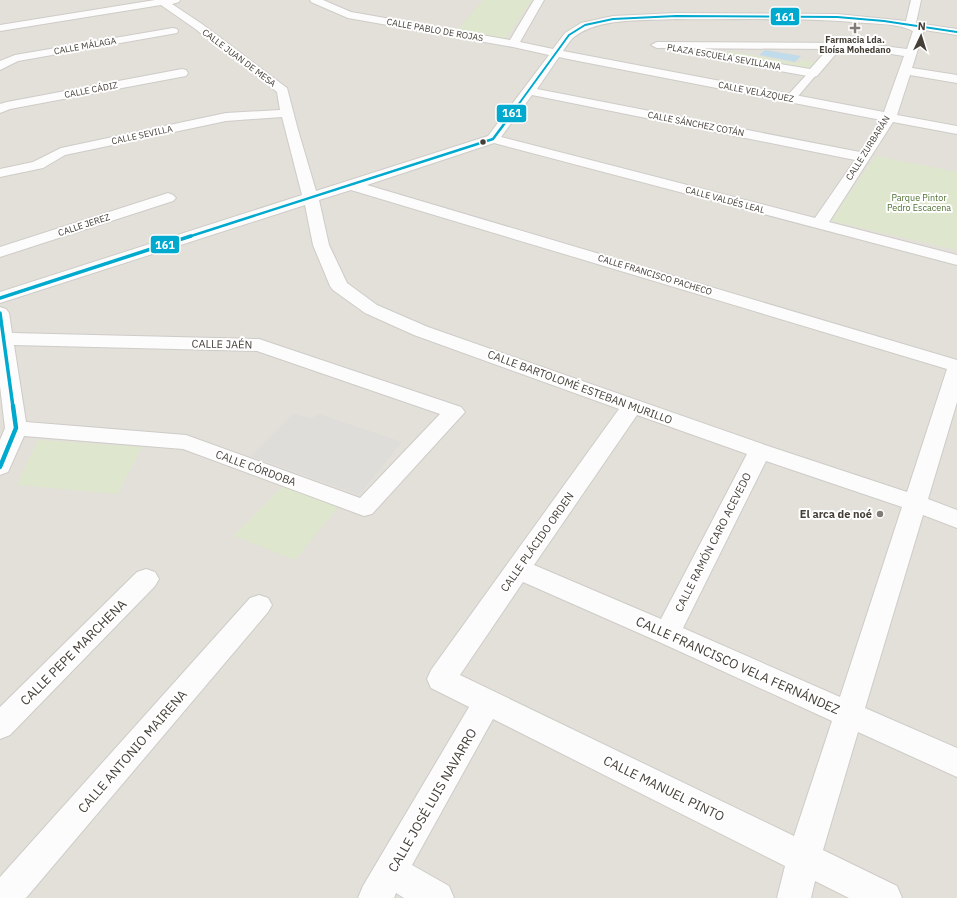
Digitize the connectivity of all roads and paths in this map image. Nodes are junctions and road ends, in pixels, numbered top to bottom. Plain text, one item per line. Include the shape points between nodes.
1 (176, 0) edge
2 (315, 0) edge
3 (539, 0) edge
4 (916, 0) edge
5 (161, 1) edge
6 (610, 6) dead end
7 (840, 6) dead end
8 (837, 17) junction
9 (613, 19) junction
10 (915, 27) junction
11 (0, 28) edge
12 (173, 31) dead end
13 (957, 32) edge
14 (957, 36) edge
15 (513, 44) junction
16 (837, 46) junction
17 (556, 52) junction
18 (910, 53) junction
19 (0, 66) edge
20 (905, 71) junction
21 (182, 73) dead end
22 (813, 73) junction
23 (957, 79) edge
24 (529, 91) junction
25 (790, 99) junction
26 (0, 109) edge
27 (288, 113) junction
28 (889, 118) junction
29 (957, 130) edge
30 (493, 139) junction
31 (863, 157) junction
32 (0, 173) edge
33 (352, 185) junction
34 (168, 198) dead end
35 (311, 199) junction
36 (819, 225) junction
37 (0, 252) edge
38 (957, 260) edge
39 (0, 298) edge
40 (0, 313) edge
41 (4, 339) junction
42 (957, 366) edge
43 (957, 369) edge
44 (632, 406) junction
45 (454, 412) joint
46 (16, 428) junction
47 (760, 451) junction
48 (0, 467) edge
49 (915, 503) junction
50 (957, 519) edge
51 (518, 569) junction
52 (146, 578) dead end
53 (259, 605) dead end
54 (667, 633) junction
55 (441, 679) joint
56 (488, 701) junction
57 (849, 714) junction
58 (0, 726) edge
59 (957, 763) edge
60 (804, 857) junction
61 (383, 885) edge
62 (4, 898) edge
63 (437, 898) edge
64 (794, 898) edge
65 (885, 898) edge

1 - 5 street
2 - 15 street, CALLE PABLO DE ROJAS via 348,15
3 - 15 street
4 - 10 street, CALLE ZURBARÁN
5 - 11 street
5 - 27 street, CALLE JUAN DE MESA via 283,91
6 - 9 street
7 - 8 street
8 - 9 street via 676,16
8 - 10 street via 884,21
9 - 17 street via 585,25 569,35
10 - 13 street
10 - 14 street
10 - 17 street via 840,22 629,21 596,26
10 - 18 street, CALLE ZURBARÁN
12 - 19 street, CALLE MÁLAGA via 15,58
15 - 17 street, CALLE PABLO DE ROJAS
16 - 18 street, PLAZA ESCUELA SEVILLANA via 859,46
16 - 22 street
16 - 22 street, PLAZA ESCUELA SEVILLANA via 657,45
17 - 24 street
17 - 25 street, CALLE VELÁZQUEZ
18 - 20 street, CALLE ZURBARÁN
20 - 23 street
20 - 28 street, CALLE ZURBARÁN
21 - 26 street, CALLE CÁDIZ
22 - 25 street
24 - 30 street
24 - 31 street, CALLE SÁNCHEZ COTÁN
25 - 28 street, CALLE VELÁZQUEZ
27 - 32 street, CALLE SEVILLA via 226,117 61,152 38,165
27 - 35 street, CALLE JUAN DE MESA
28 - 29 street, CALLE VELÁZQUEZ
28 - 31 street, CALLE ZURBARÁN
30 - 33 street
30 - 36 street, CALLE VALDÉS LEAL
31 - 36 street, CALLE ZURBARÁN
33 - 35 street
33 - 42 street, CALLE FRANCISCO PACHECO
34 - 37 street, CALLE JEREZ
35 - 39 street
35 - 44 street, CALLE BARTOLOMÉ ESTEBAN MURILLO via 321,245 339,286 371,310 421,331
36 - 38 street, CALLE VALDÉS LEAL
40 - 41 street
41 - 45 street, CALLE JAÉN via 259,345
41 - 46 street
43 - 49 street
44 - 47 street, CALLE BARTOLOMÉ ESTEBAN MURILLO
44 - 51 street, CALLE PLÁCIDO ORDEN
45 - 46 street, CALLE CÓRDOBA via 364,508 186,442
46 - 48 street
47 - 49 street, CALLE BARTOLOMÉ ESTEBAN MURILLO
47 - 54 street, CALLE RAMÓN CARO ACEVEDO
49 - 50 street, CALLE BARTOLOMÉ ESTEBAN MURILLO
49 - 57 street
51 - 54 street, CALLE FRANCISCO VELA FERNÁNDEZ
51 - 55 street, CALLE PLÁCIDO ORDEN
52 - 58 street, CALLE PEPE MARCHENA
53 - 62 street, CALLE ANTONIO MAIRENA
54 - 57 street, CALLE FRANCISCO VELA FERNÁNDEZ
55 - 56 street, CALLE MANUEL PINTO
56 - 60 street, CALLE MANUEL PINTO
56 - 61 street, CALLE JOSÉ LUIS NAVARRO
57 - 59 street, CALLE FRANCISCO VELA FERNÁNDEZ
57 - 60 street
60 - 64 street
60 - 65 street, CALLE MANUEL PINTO
61 - 63 street

